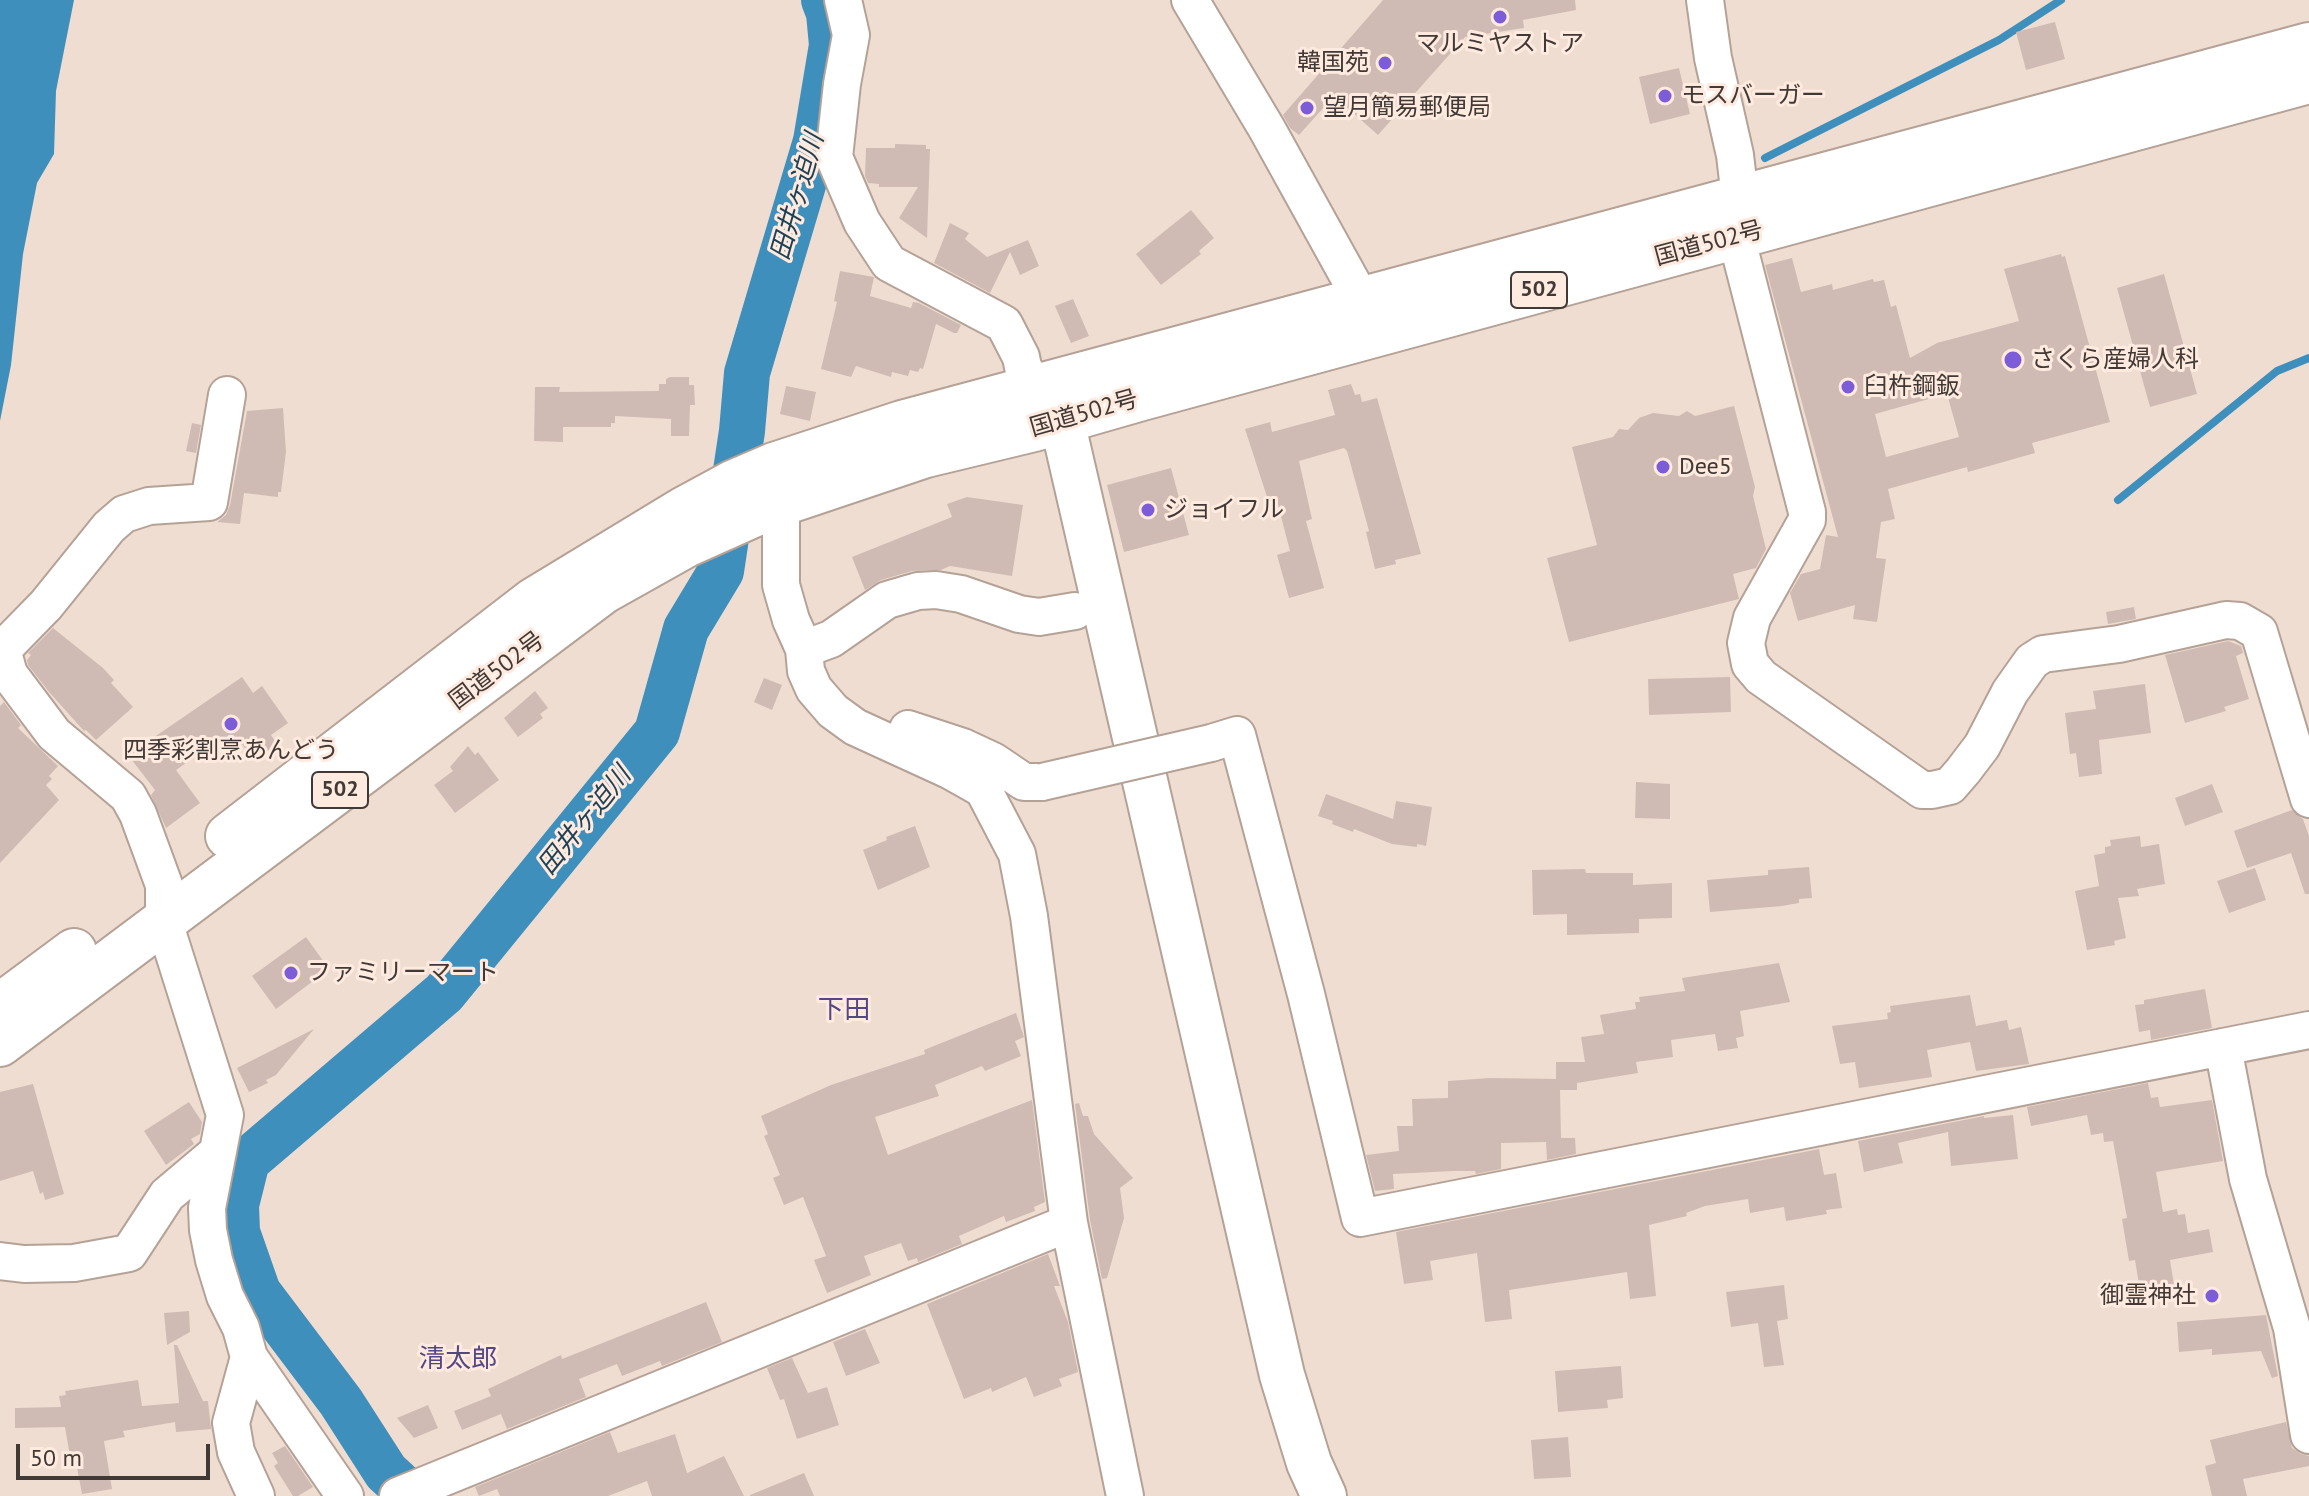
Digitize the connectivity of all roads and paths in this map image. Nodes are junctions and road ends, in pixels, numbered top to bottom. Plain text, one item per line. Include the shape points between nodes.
1 (843, 0) edge
2 (1190, 0) edge
3 (1705, 0) edge
4 (2309, 45) edge
5 (2309, 81) edge
6 (1738, 217) junction
7 (1361, 299) junction
8 (227, 395) dead end
9 (1044, 413) junction
10 (777, 485) junction
11 (1075, 611) junction
12 (804, 649) junction
13 (2309, 799) edge
14 (164, 904) junction
15 (0, 1006) edge
16 (2309, 1030) edge
17 (0, 1044) edge
18 (2223, 1047) junction
19 (218, 1152) junction
20 (1069, 1223) junction
21 (0, 1261) edge
22 (249, 1357) junction
23 (237, 1397) junction
24 (2309, 1435) edge
25 (432, 1489) edge
26 (256, 1496) edge
27 (275, 1496) edge
28 (345, 1496) edge
29 (1125, 1496) edge
30 (1291, 1496) edge
31 (1324, 1496) edge

1 - 9 street via 851,35 834,157 862,222 889,263 1004,324
2 - 7 street
3 - 6 street via 1735,155
4 - 6 highway, 国道502号 / 502
5 - 6 highway, 国道502号 / 502
6 - 7 highway, 国道502号 / 502
6 - 9 highway, 国道502号 / 502
6 - 13 street via 1807,512 1748,630 1747,655 1761,677 1922,790 1932,790 1950,786 1963,771 2010,692 2043,654 2240,621 2259,632
7 - 9 highway, 国道502号 / 502
8 - 14 street via 209,502 149,506 124,514 6,646 4,656 9,674 54,734 134,804
9 - 10 highway, 国道502号 / 502 via 926,455
9 - 11 highway
9 - 31 highway via 1282,1375
10 - 12 street via 781,585
10 - 14 highway, 国道502号 / 502 via 685,527 604,591
11 - 12 street via 1039,617 961,594 902,593 831,639
11 - 30 highway via 1254,1384
12 - 18 street, bridge via 830,667 846,692 870,711 963,747 1024,782 1237,735 1360,1218
12 - 20 street via 814,689 833,711 855,727 983,789 1017,854
14 - 15 highway, 国道502号 / 502
14 - 17 highway, 国道502号 / 502
14 - 19 street via 225,1115
16 - 18 street
18 - 24 street via 2248,1179 2292,1328
19 - 21 street via 167,1195 129,1253 74,1263
19 - 22 street via 208,1230 217,1272
20 - 25 street
20 - 29 street
22 - 23 street
22 - 28 street
23 - 26 street via 232,1438
23 - 27 street via 245,1432

